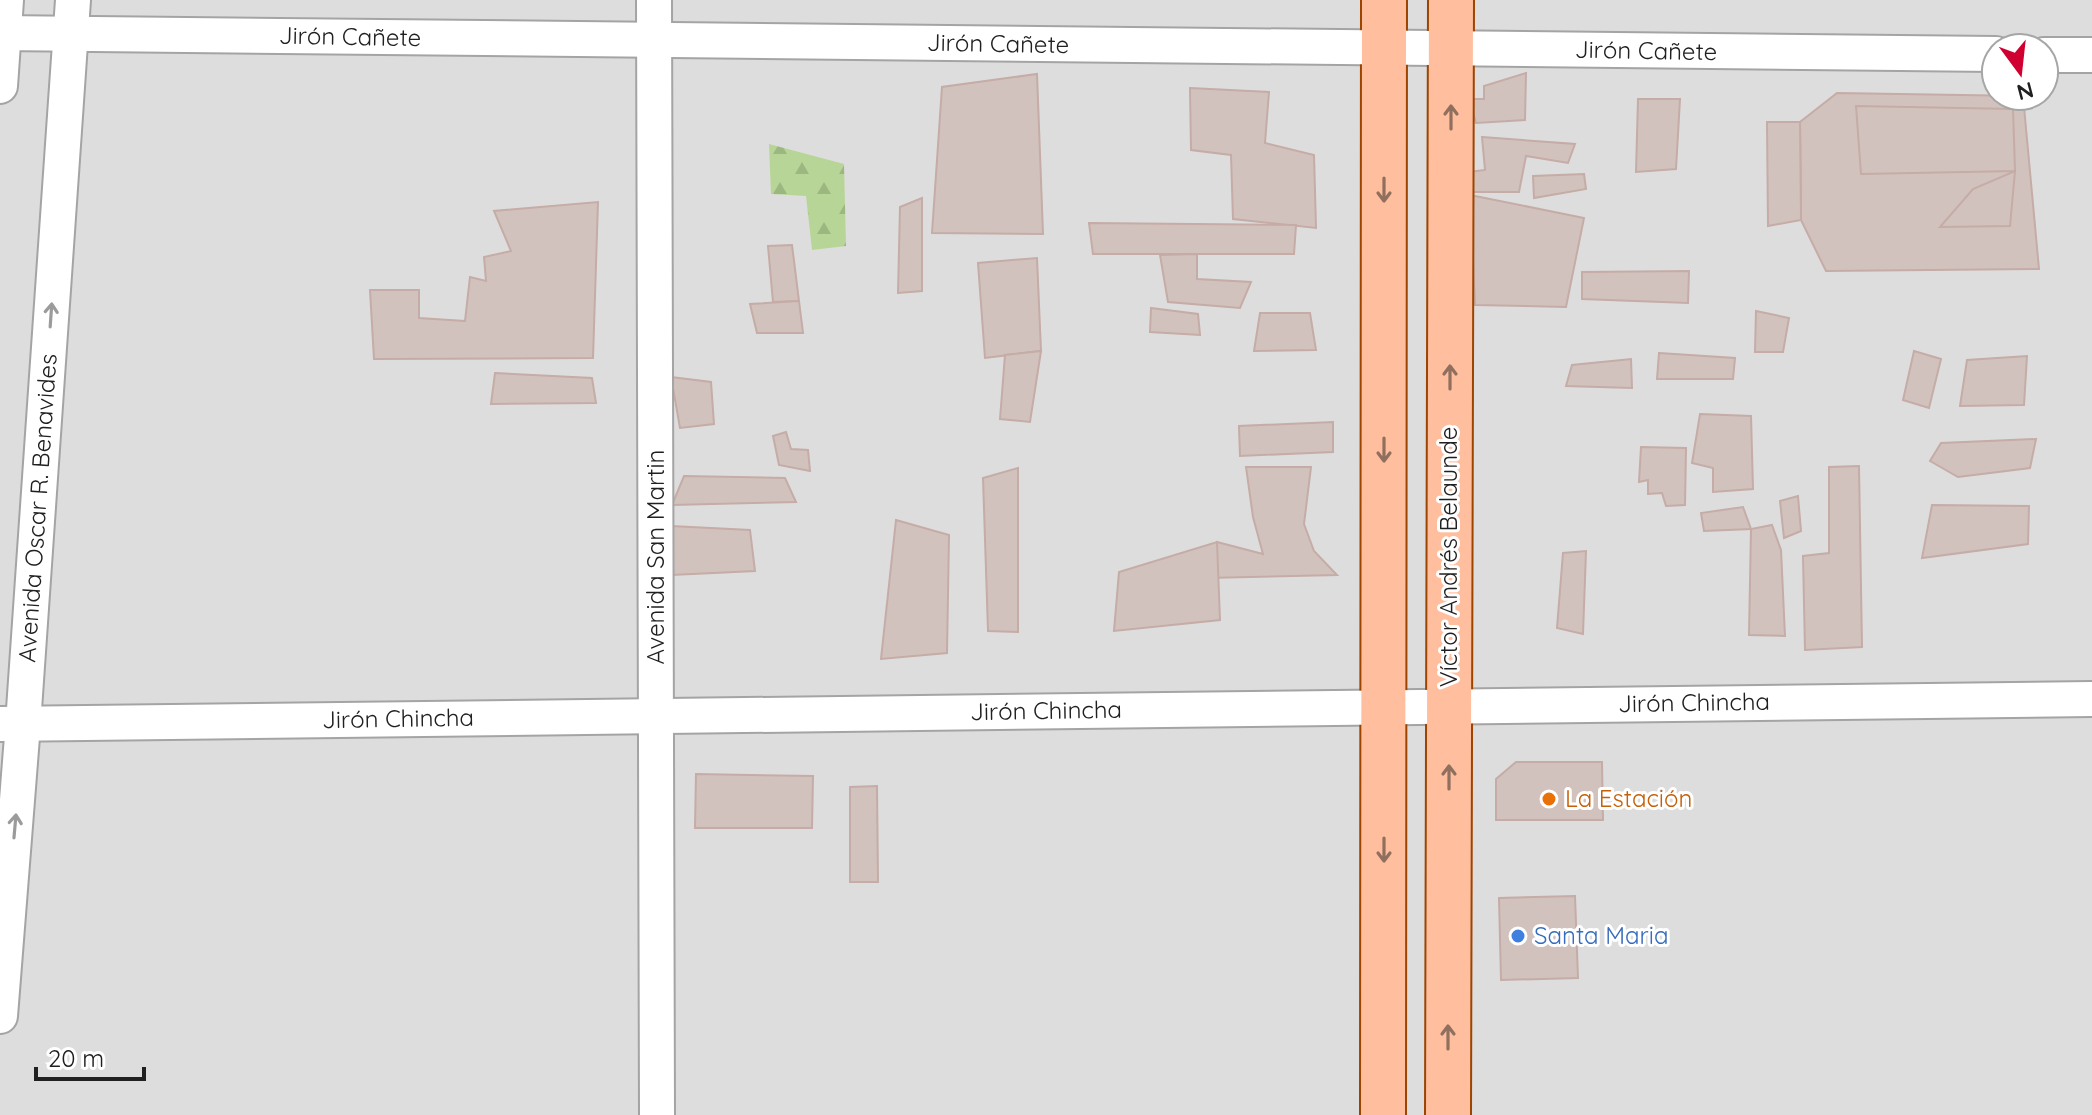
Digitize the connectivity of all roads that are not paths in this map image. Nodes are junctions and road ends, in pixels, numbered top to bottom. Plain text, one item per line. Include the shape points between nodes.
1 (73, 0) edge
2 (654, 0) edge
3 (1384, 0) edge
4 (1451, 0) edge
5 (3, 22) edge
6 (70, 34) junction
7 (654, 41) junction
8 (1384, 49) junction
9 (1451, 50) junction
10 (1980, 54) edge
11 (2060, 55) edge
12 (2092, 55) edge
13 (0, 86) edge
14 (2092, 699) edge
15 (1449, 706) junction
16 (1384, 707) junction
17 (657, 716) junction
18 (12, 724) edge
19 (0, 1016) edge
20 (657, 1115) edge
21 (1383, 1115) edge
22 (1448, 1115) edge

1 - 6 street, Avenida Oscar R. Benavides
2 - 7 street, Avenida San Martin
3 - 8 main road
4 - 9 main road, Víctor Andrés Belaunde
5 - 6 street, Jirón Cañete
5 - 13 street
6 - 7 street, Jirón Cañete
18 -> 6 street, Avenida Oscar R. Benavides
7 - 8 street, Jirón Cañete
7 - 17 street, Avenida San Martin
8 - 9 street, Jirón Cañete
8 -> 16 main road
9 - 10 street, Jirón Cañete
15 -> 9 main road, Víctor Andrés Belaunde
11 - 12 street
14 - 15 street, Jirón Chincha
15 - 16 street, Jirón Chincha
22 -> 15 main road, Víctor Andrés Belaunde
16 - 17 street, Jirón Chincha
16 -> 21 main road
17 - 18 street, Jirón Chincha
17 - 20 street, Avenida San Martin
19 -> 18 street, Avenida Oscar R. Benavides

